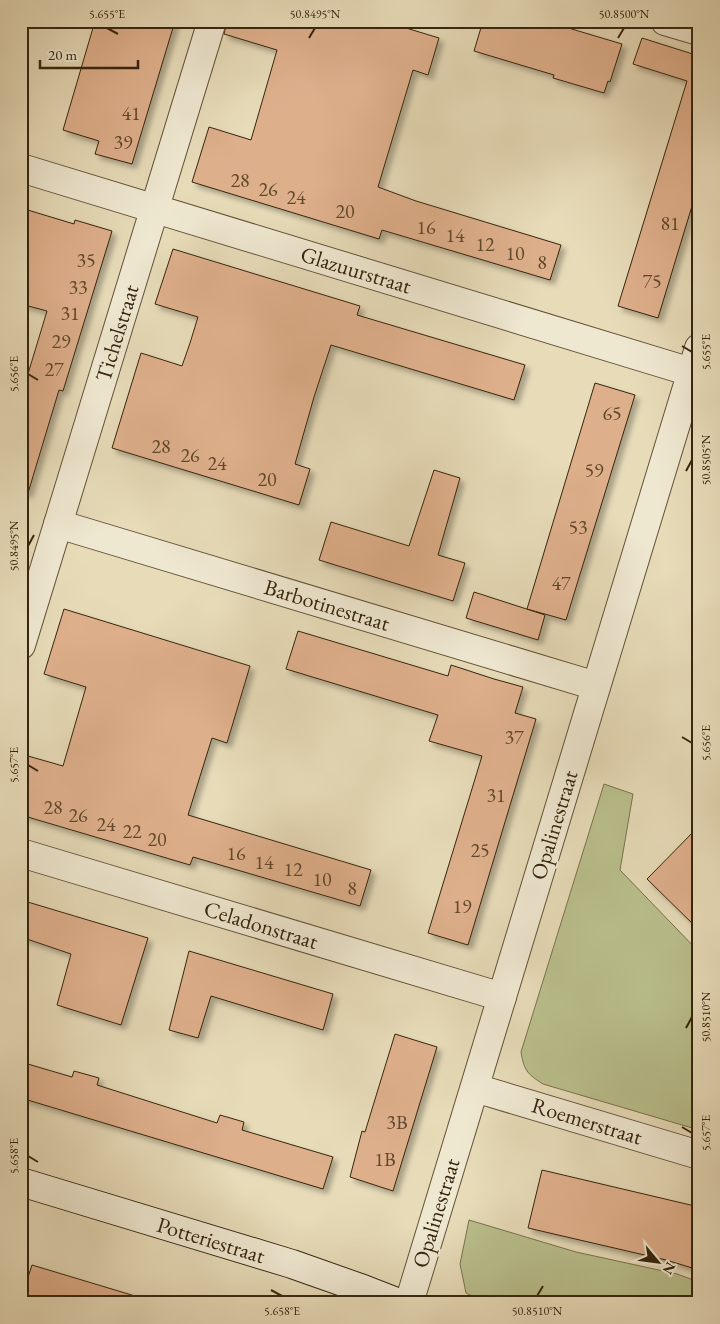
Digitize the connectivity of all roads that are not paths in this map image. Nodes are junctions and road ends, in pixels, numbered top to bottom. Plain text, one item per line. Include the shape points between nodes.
1 (212, 21) edge
2 (665, 21) edge
3 (699, 31) edge
4 (21, 168) edge
5 (155, 208) junction
6 (695, 360) edge
7 (58, 524) junction
8 (21, 645) edge
9 (596, 686) junction
10 (21, 853) edge
11 (502, 997) junction
12 (475, 1088) junction
13 (699, 1155) edge
14 (21, 1182) edge
15 (360, 1296) edge
16 (399, 1303) edge
17 (409, 1303) edge

1 - 5 street, Tichelstraat
2 - 3 street
4 - 5 street, Glazuurstraat
5 - 6 street, Glazuurstraat
5 - 7 street, Tichelstraat
6 - 9 street, Opalinestraat
7 - 8 street, Tichelstraat
7 - 9 street, Barbotinestraat
9 - 11 street, Opalinestraat
10 - 11 street, Celadonstraat
11 - 12 street, Opalinestraat
12 - 13 street, Roemerstraat
12 - 17 street, Opalinestraat
14 - 15 street, Potteriestraat via 292,1264
15 - 16 street, Potteriestraat

